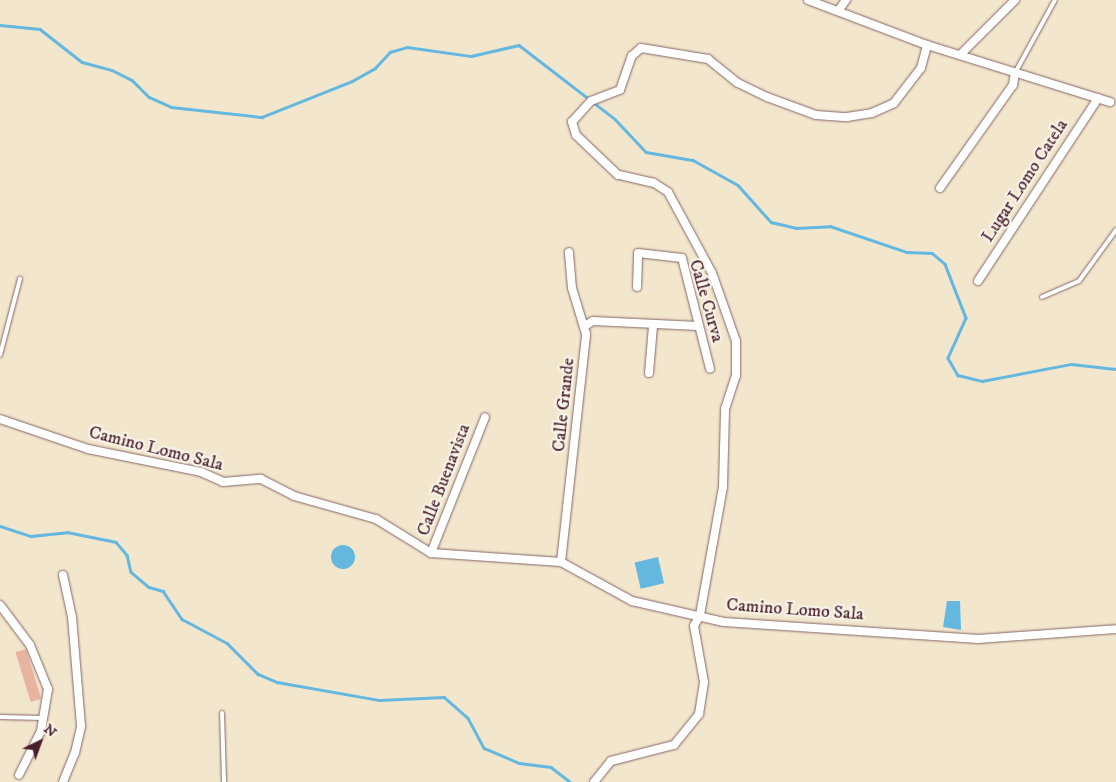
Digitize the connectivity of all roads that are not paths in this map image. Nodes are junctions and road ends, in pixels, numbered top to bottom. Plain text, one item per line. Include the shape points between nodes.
1 (808, 0) edge
2 (846, 0) edge
3 (1015, 0) edge
4 (1055, 0) edge
5 (838, 11) junction
6 (927, 45) junction
7 (960, 55) junction
8 (1014, 73) junction
9 (1098, 98) junction
10 (1113, 103) edge
11 (940, 188) dead end
12 (1116, 230) edge
13 (569, 252) dead end
14 (20, 280) dead end
15 (978, 281) dead end
16 (637, 287) dead end
17 (1042, 297) dead end
18 (584, 326) junction
19 (653, 326) junction
20 (698, 326) junction
21 (0, 355) edge
22 (710, 368) dead end
23 (649, 373) dead end
24 (485, 417) dead end
25 (0, 419) edge
26 (431, 553) junction
27 (561, 562) junction
28 (63, 575) dead end
29 (0, 605) edge
30 (700, 614) junction
31 (1116, 629) edge
32 (222, 713) dead end
33 (0, 717) edge
34 (45, 718) junction
35 (19, 775) dead end
36 (63, 782) edge
37 (224, 782) edge
38 (594, 782) edge

1 - 5 street
2 - 5 street
3 - 7 street
4 - 8 lane
5 - 6 street
6 - 7 street
6 - 30 street via 921,68 894,103 847,117 816,115 766,97 738,83 708,59 641,48 632,56 620,90 591,101 572,122 576,135 618,175 654,183 668,192 733,323 736,376 725,409 723,487
7 - 8 street
8 - 9 street
8 - 11 street via 1013,85
9 - 10 street
9 - 15 street, Lugar Lomo Catela
12 - 17 lane via 1080,281
13 - 18 street, Calle Grande via 572,288
14 - 21 lane
16 - 20 street, Calle Curva via 638,252 682,258
18 - 19 street via 593,321
18 - 27 street, Calle Grande
19 - 20 street
19 - 23 street
20 - 22 street, Calle Curva
24 - 26 street, Calle Buenavista
25 - 26 street, Camino Lomo Sala via 88,449 201,472 224,482 260,479 294,496 376,519
26 - 27 street, Camino Lomo Sala
27 - 30 street, Camino Lomo Sala via 632,601
28 - 36 street via 72,617 81,726 76,753
29 - 34 street via 40,664 48,689
30 - 31 street, Camino Lomo Sala via 724,622 978,639
30 - 38 street via 694,626 703,698 690,728 664,750 611,761
32 - 37 lane
33 - 34 lane
34 - 35 street

